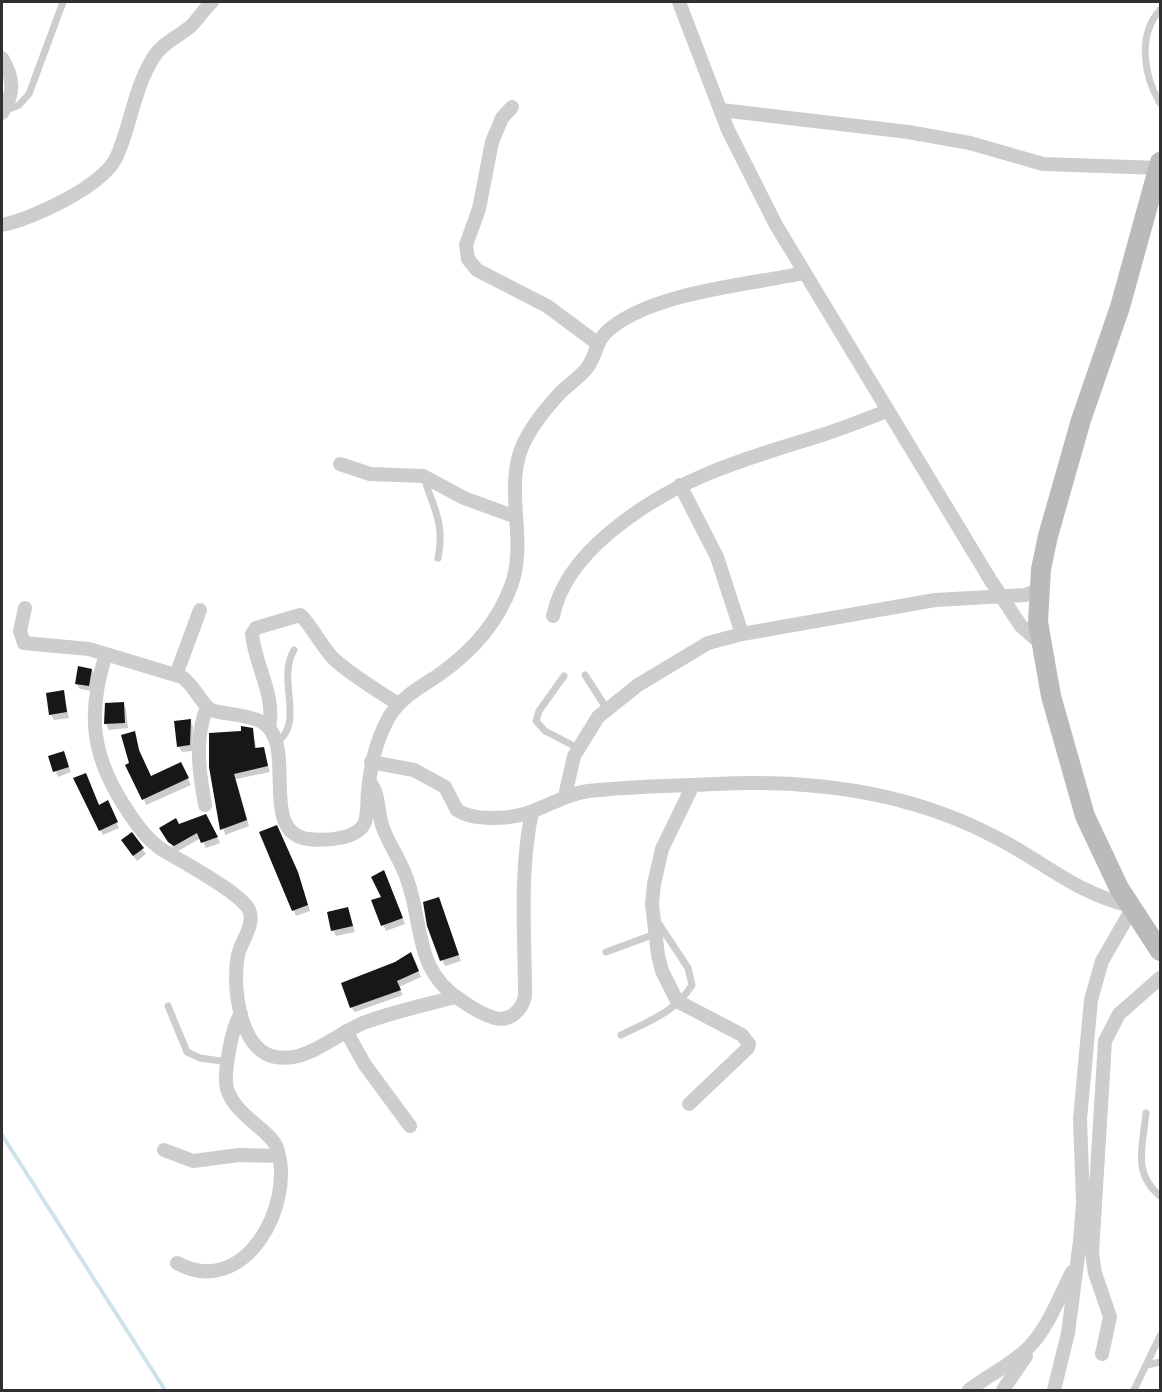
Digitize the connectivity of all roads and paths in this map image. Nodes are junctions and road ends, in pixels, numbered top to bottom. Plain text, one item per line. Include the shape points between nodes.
1 (63, 2) edge
2 (212, 2) edge
3 (679, 2) edge
4 (1161, 10) edge
5 (2, 58) edge
6 (1161, 103) edge
7 (512, 107) dead end
8 (721, 110) junction
9 (2, 112) edge
10 (1160, 166) edge
11 (2, 225) edge
12 (804, 273) junction
13 (597, 343) junction
14 (887, 411) junction
15 (340, 464) dead end
16 (423, 476) junction
17 (680, 485) junction
18 (516, 517) junction
19 (438, 558) dead end
20 (1040, 590) junction
21 (1001, 595) junction
22 (25, 608) dead end
23 (200, 610) dead end
24 (553, 616) dead end
25 (742, 634) junction
26 (1040, 642) junction
27 (294, 650) dead end
28 (106, 654) junction
29 (176, 675) junction
30 (585, 675) dead end
31 (564, 676) dead end
32 (398, 704) junction
33 (207, 707) junction
34 (607, 709) junction
35 (269, 728) junction
36 (276, 743) junction
37 (578, 748) junction
38 (371, 762) junction
39 (369, 781) junction
40 (693, 785) junction
41 (565, 796) junction
42 (205, 804) dead end
43 (532, 812) junction
44 (1131, 908) junction
45 (653, 914) junction
46 (655, 933) junction
47 (1161, 951) edge
48 (606, 952) dead end
49 (1161, 978) edge
50 (455, 997) junction
51 (680, 1002) junction
52 (168, 1006) dead end
53 (241, 1014) junction
54 (346, 1031) junction
55 (621, 1035) dead end
56 (228, 1062) junction
57 (689, 1104) dead end
58 (1146, 1113) dead end
59 (410, 1126) dead end
60 (164, 1150) dead end
61 (279, 1156) junction
62 (1161, 1196) edge
63 (177, 1263) dead end
64 (1076, 1264) junction
65 (1161, 1336) edge
66 (1029, 1348) junction
67 (1102, 1354) dead end
68 (1161, 1362) edge
69 (1147, 1365) junction
70 (969, 1390) edge
71 (1003, 1390) edge
72 (1054, 1390) edge
73 (1134, 1390) edge

1 - 9 lane via 29,94 14,108
2 - 11 street via 154,55 111,166 42,211
3 - 8 street
4 - 6 lane via 1150,24 1145,70
5 - 9 street via 12,87
7 - 13 street via 502,118 492,142 479,209 466,245 468,259 477,270 547,306
8 - 10 street via 908,132 970,143 1043,164
8 - 12 street via 771,215
10 - 20 street via 1120,307 1064,476
12 - 13 street via 657,304 622,321
12 - 14 street
13 - 18 street via 586,369 561,391 523,445 516,470
14 - 17 street via 750,456
14 - 21 street
15 - 16 street via 370,474
16 - 18 street via 464,498
16 - 19 lane via 440,523
17 - 24 street via 630,516 582,556
17 - 25 street via 717,557
18 - 32 street via 514,576 488,628 454,663
20 - 21 street via 1025,595
20 - 26 street
21 - 25 street via 935,600
21 - 26 street via 1021,626
22 - 28 street via 20,631 24,644
23 - 29 street
25 - 34 street via 693,650
26 - 44 street via 1085,816
27 - 36 lane via 286,669 288,728
28 - 29 street
28 - 53 street via 93,709 107,778 150,840 201,871 243,902 249,911 251,920 237,964
29 - 33 street via 193,686
30 - 34 lane
31 - 37 lane via 536,721 545,731
32 - 35 street via 335,661 300,615 256,628 252,634 270,701
32 - 38 street via 381,731
33 - 35 street via 247,717
33 - 42 street via 200,726 198,758
34 - 37 street
35 - 36 street
36 - 39 street via 282,811 291,829 305,838 346,835 364,825
37 - 41 street
38 - 39 street
38 - 43 street via 414,770 445,787 455,807 466,814
39 - 50 street via 377,795 386,837 407,878 429,964 441,985
40 - 41 street via 619,788
40 - 44 street via 828,787 929,808 1000,839 1095,896
40 - 45 street via 662,849 654,884
41 - 43 street
43 - 50 street via 522,921 524,1002 512,1015 498,1019
44 - 47 street
44 - 64 street via 1101,961 1090,1000 1080,1119 1083,1202
45 - 46 street
45 - 51 lane via 691,974 692,985
46 - 48 lane
46 - 51 street via 662,971
49 - 67 street via 1119,1014 1105,1041 1092,1253 1096,1279 1110,1317
50 - 54 street
51 - 55 lane
51 - 57 street via 742,1035 749,1044
52 - 56 lane via 187,1052
53 - 54 street via 248,1038 256,1047 281,1058 305,1053
53 - 56 street
54 - 59 street via 365,1065
56 - 61 street via 225,1079 231,1099 275,1144
58 - 62 lane via 1142,1171 1147,1184
60 - 61 street via 193,1161 239,1155
61 - 63 street via 282,1184 278,1206 265,1234 252,1250 236,1262 208,1271
64 - 66 street
64 - 72 street via 1068,1333
65 - 69 lane
66 - 70 street
66 - 71 street
68 - 69 lane
69 - 73 lane

